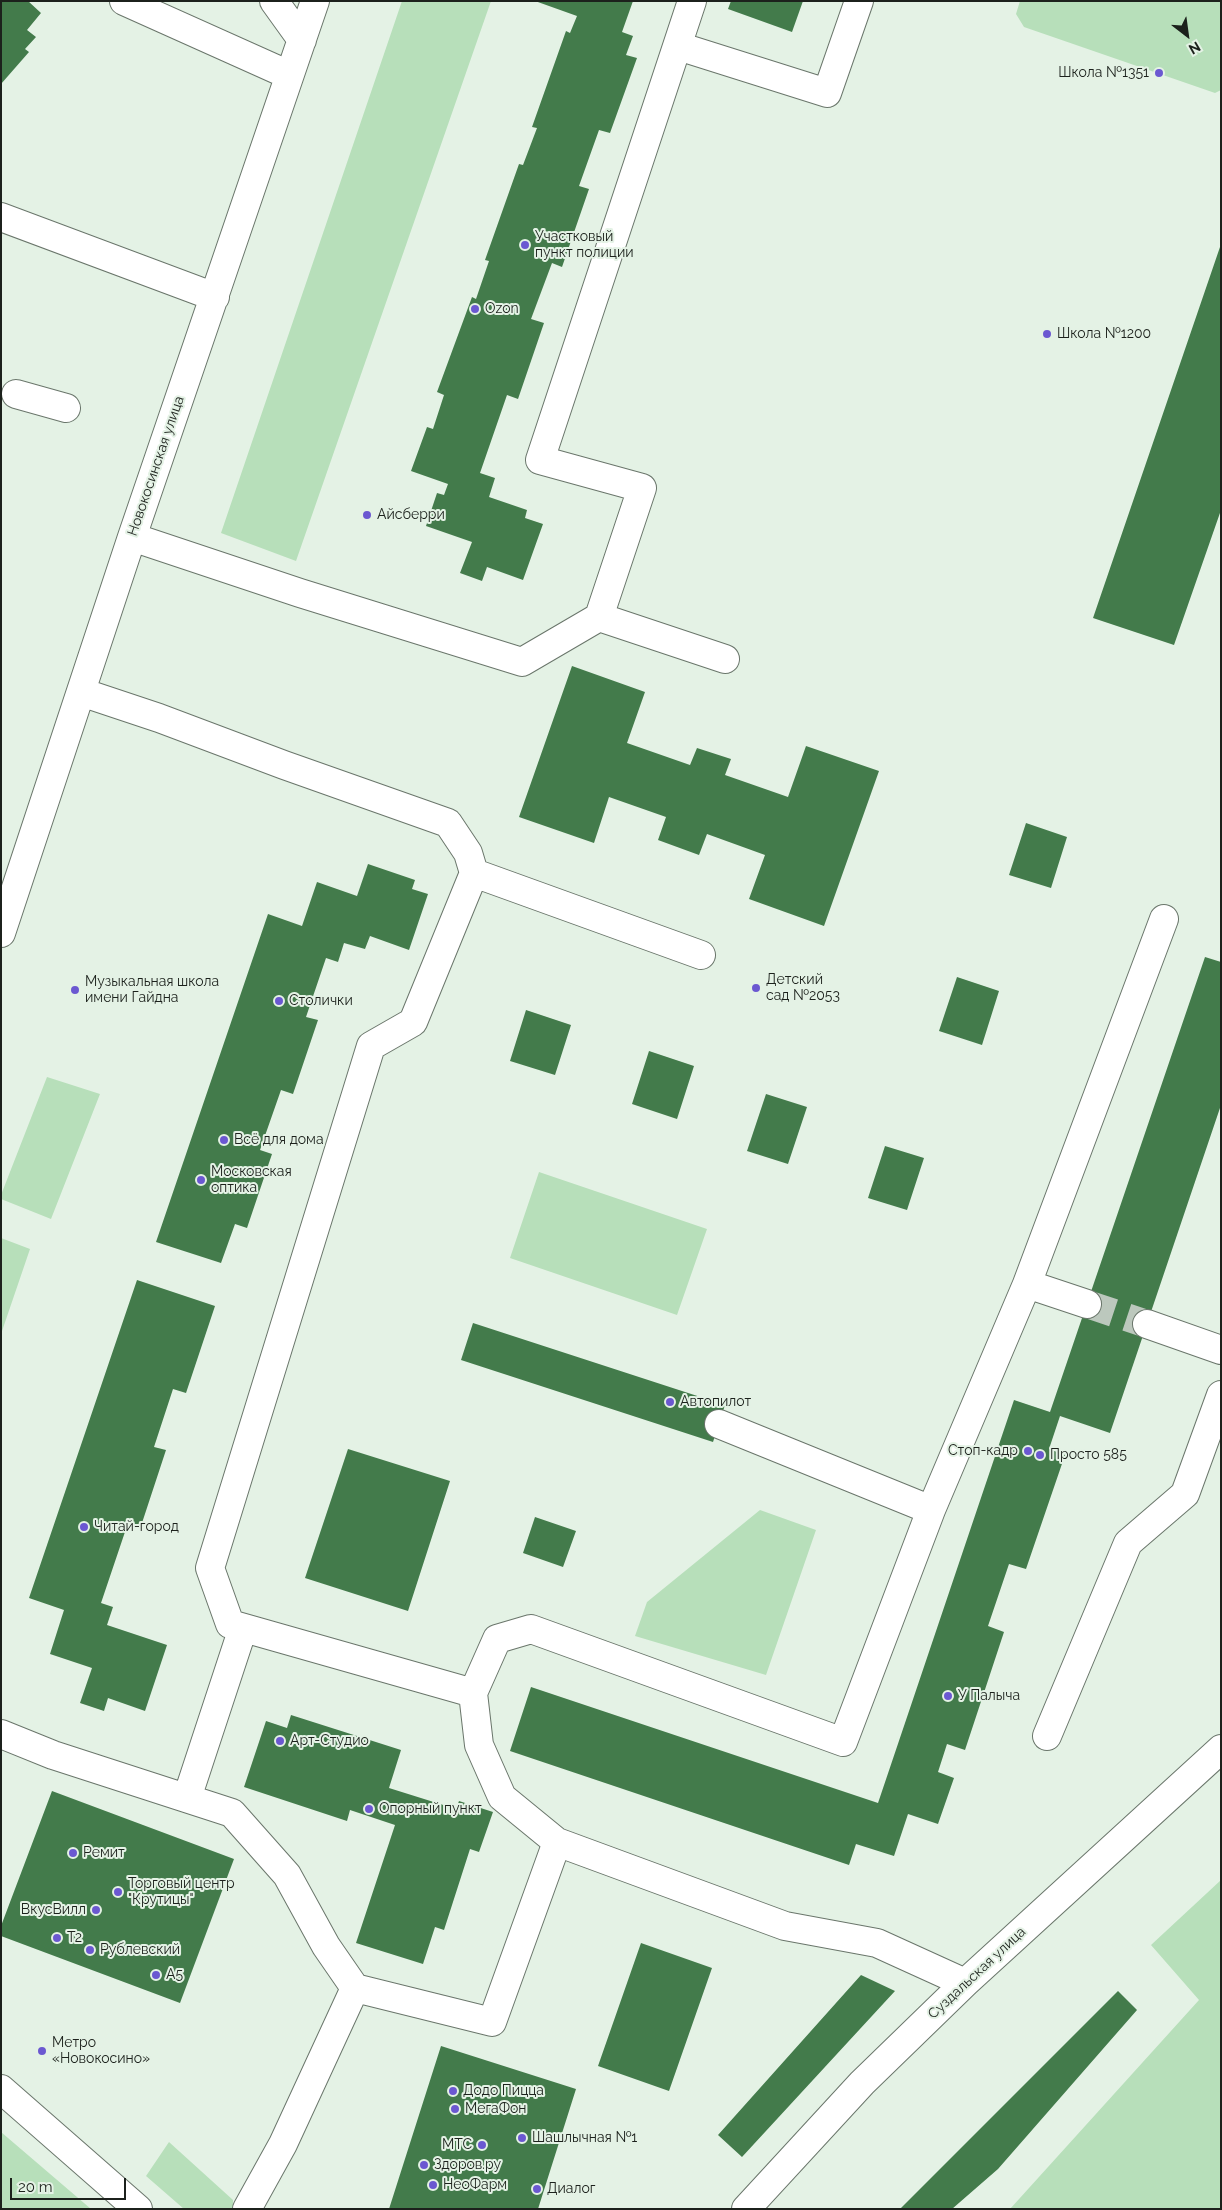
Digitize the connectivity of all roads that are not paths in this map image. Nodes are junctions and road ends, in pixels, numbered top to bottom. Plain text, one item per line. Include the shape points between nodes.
1 (124, 1) edge
2 (274, 1) edge
3 (314, 1) edge
4 (692, 1) edge
5 (859, 1) edge
6 (302, 40) junction
7 (678, 46) junction
8 (289, 75) junction
9 (1, 217) edge
10 (215, 297) junction
11 (16, 394) dead end
12 (66, 408) dead end
13 (132, 537) junction
14 (599, 617) junction
15 (725, 659) dead end
16 (81, 692) junction
17 (474, 873) junction
18 (1164, 919) dead end
19 (2, 928) edge
20 (701, 955) dead end
21 (1028, 1284) junction
22 (1087, 1304) tunnel mouth
23 (1147, 1324) tunnel mouth
24 (1221, 1350) edge
25 (1221, 1395) edge
26 (719, 1424) dead end
27 (931, 1510) junction
28 (243, 1628) junction
29 (473, 1693) junction
30 (1, 1734) edge
31 (1047, 1736) dead end
32 (1221, 1749) edge
33 (187, 1798) junction
34 (557, 1842) junction
35 (965, 1983) junction
36 (355, 1988) junction
37 (1, 2089) edge
38 (138, 2209) edge
39 (247, 2209) edge
40 (746, 2209) edge

1 - 8 street
2 - 6 street
3 - 6 street, Новокосинская улица
4 - 7 street
5 - 7 street via 827,93
6 - 8 street, Новокосинская улица
7 - 14 street via 540,460 642,488
8 - 10 street, Новокосинская улица
9 - 10 street
10 - 13 street, Новокосинская улица
11 - 12 street
13 - 14 street via 522,662
13 - 16 street, Новокосинская улица
14 - 15 street
16 - 17 street via 448,823 468,853
16 - 19 street, Новокосинская улица
17 - 20 street
17 - 28 street via 413,1022 371,1046 210,1568 230,1624
18 - 21 street
21 - 22 street
21 - 27 street
23 - 24 street
25 - 31 street via 1185,1494 1128,1543
26 - 27 street
27 - 29 street via 843,1742 531,1629 497,1639
28 - 29 street
28 - 33 street
29 - 34 street via 479,1745 502,1796
30 - 33 street via 53,1755
32 - 35 street, Суздальская улица
33 - 36 street via 232,1813 287,1875 326,1946
34 - 35 street via 785,1926 877,1944
34 - 36 street via 492,2022
35 - 40 street, Суздальская улица via 862,2083
36 - 39 street via 283,2144
37 - 38 street

